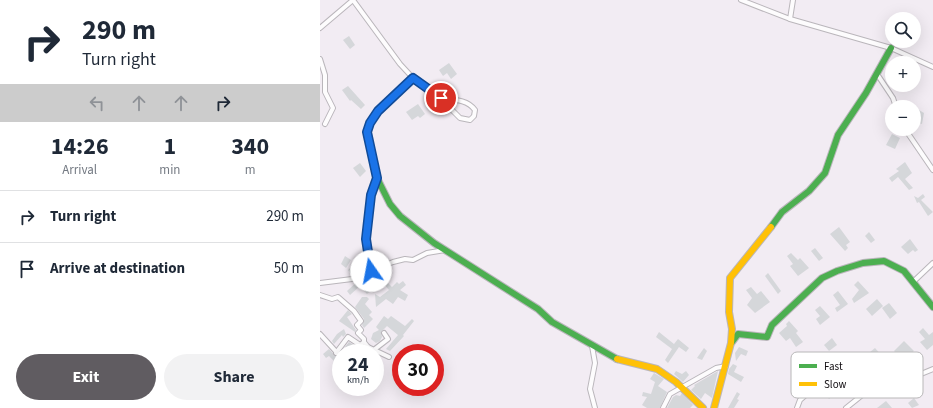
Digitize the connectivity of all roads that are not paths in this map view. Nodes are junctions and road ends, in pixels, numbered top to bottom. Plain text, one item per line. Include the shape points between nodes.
1 (353, 0) edge
2 (741, 0) edge
3 (793, 0) edge
4 (790, 19) junction
5 (320, 28) edge
6 (885, 46) edge
7 (891, 48) joint
8 (320, 59) edge
9 (933, 67) edge
10 (877, 74) junction
11 (413, 78) junction
12 (441, 98) junction
13 (894, 100) edge
14 (325, 124) dead end
15 (910, 136) edge
16 (933, 170) edge
17 (377, 178) junction
18 (445, 250) junction
19 (933, 263) edge
20 (371, 271) junction
21 (913, 282) junction
22 (320, 284) edge
23 (320, 295) edge
24 (933, 307) edge
25 (384, 333) dead end
26 (320, 334) edge
27 (364, 342) joint
28 (732, 343) junction
29 (343, 344) edge
30 (358, 344) edge
31 (361, 344) edge
32 (382, 344) edge
33 (592, 346) junction
34 (332, 348) edge
35 (384, 354) edge
36 (389, 357) dead end
37 (726, 366) junction
38 (933, 369) edge
39 (923, 373) edge
40 (682, 387) junction
41 (802, 398) edge
42 (858, 398) edge
43 (595, 408) edge
44 (663, 408) edge
45 (703, 408) edge
46 (714, 408) edge
47 (797, 408) edge
48 (846, 408) edge

1 - 5 street
1 - 11 street
2 - 4 street
3 - 4 street
4 - 6 street
7 - 9 street
7 - 10 street
8 - 14 street via 325,75 325,92 333,108
10 - 13 street
10 - 28 street via 838,135 825,173 820,180 782,212 732,274 729,282
11 - 12 street
11 - 17 street via 378,111 370,123 367,132
12 - 12 street via 460,118 470,120 474,116 475,110 464,101
15 - 16 street
17 - 18 street via 390,204 400,216
17 - 20 street via 371,195 366,239
18 - 20 street via 427,253 413,260 393,262
18 - 33 street via 464,260 538,309 552,322
19 - 21 street
20 - 22 street via 352,279
21 - 24 street
21 - 28 street via 904,271 884,261 863,263 837,271 822,278 801,296 772,325 767,337 738,334
23 - 27 street via 332,299 338,296 354,311 361,321 357,325 361,330 358,333
25 - 32 street via 388,339
26 - 34 street
27 - 31 street
28 - 37 street
29 - 30 street via 348,337
33 - 40 street via 625,362 656,369
33 - 43 street via 595,363 590,389
35 - 36 street
37 - 40 street via 716,368
37 - 46 street
38 - 39 street
40 - 44 street via 670,394
40 - 45 street
41 - 47 street
42 - 48 street

